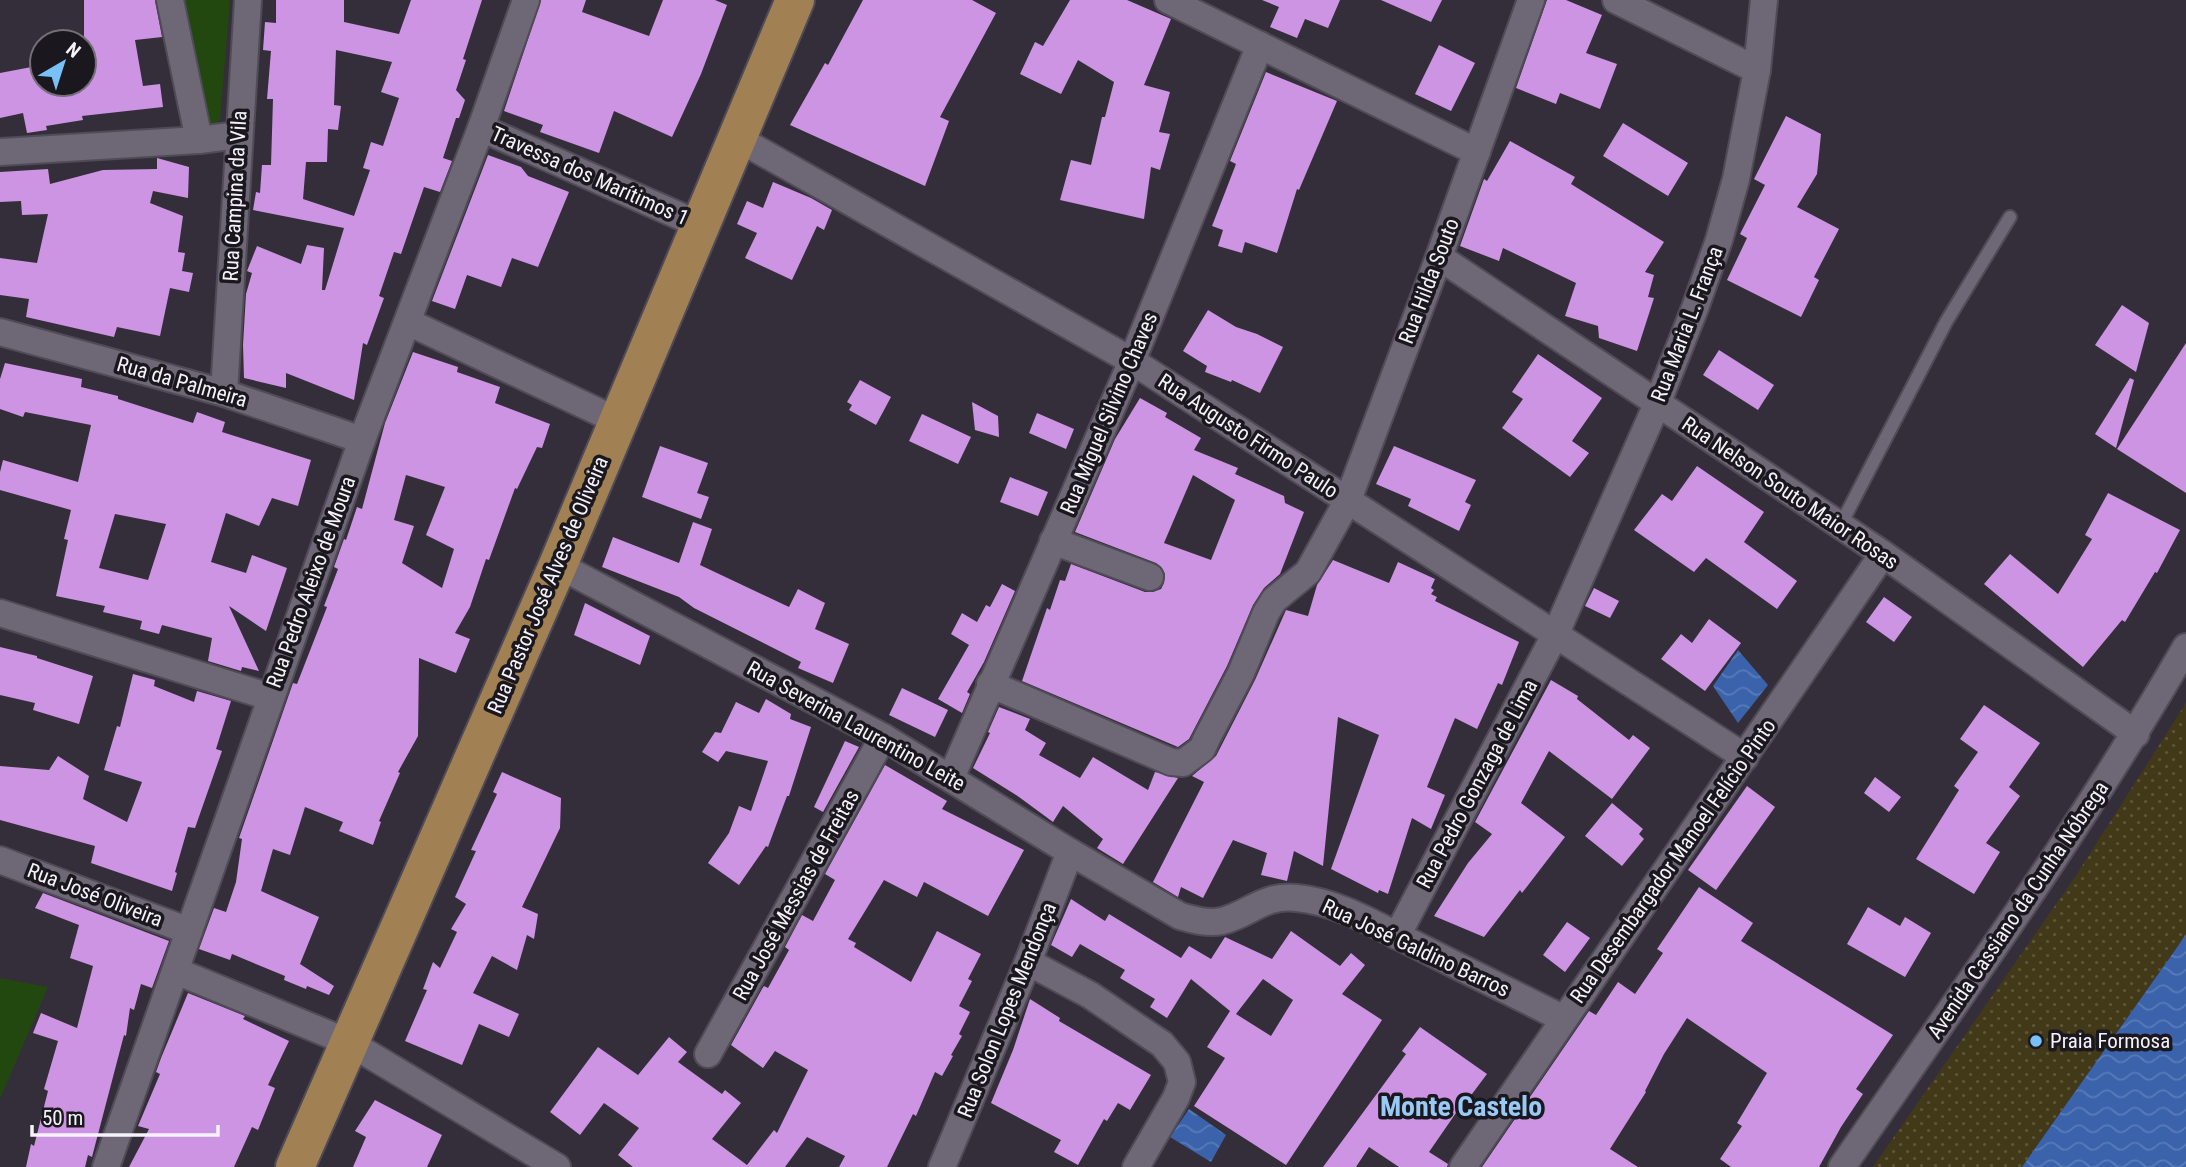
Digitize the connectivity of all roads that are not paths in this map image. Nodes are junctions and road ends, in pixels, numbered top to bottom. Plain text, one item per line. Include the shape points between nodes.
1 (170, 0) edge
2 (248, 0) edge
3 (526, 0) edge
4 (795, 0) edge
5 (1168, 0) edge
6 (1531, 0) edge
7 (1616, 0) edge
8 (1764, 0) edge
9 (1261, 45) junction
10 (1757, 70) junction
11 (481, 128) junction
12 (238, 135) junction
13 (737, 138) junction
14 (199, 140) junction
15 (0, 152) edge
16 (1477, 152) junction
17 (2010, 217) dead end
18 (700, 225) junction
19 (1439, 257) junction
20 (408, 322) junction
21 (0, 331) edge
22 (1132, 361) junction
23 (224, 393) junction
24 (1657, 404) junction
25 (618, 421) junction
26 (362, 440) junction
27 (1348, 500) junction
28 (1840, 526) junction
29 (1054, 541) junction
30 (1883, 554) junction
31 (558, 565) junction
32 (1150, 577) dead end
33 (0, 613) edge
34 (1556, 633) junction
35 (2186, 647) edge
36 (990, 684) junction
37 (270, 697) junction
38 (2136, 734) junction
39 (883, 737) junction
40 (1745, 757) junction
41 (951, 778) junction
42 (1070, 852) junction
43 (0, 859) edge
44 (1148, 898) joint
45 (190, 931) junction
46 (1397, 936) junction
47 (1028, 962) junction
48 (176, 971) junction
49 (1564, 1019) junction
50 (350, 1042) junction
51 (708, 1054) dead end
52 (106, 1167) edge
53 (295, 1167) edge
54 (557, 1167) edge
55 (942, 1167) edge
56 (1136, 1167) edge
57 (1463, 1167) edge
58 (1842, 1167) edge

1 - 14 street
2 - 12 street, Rua Campina da Vila
3 - 11 street, Rua Pedro Aleixo de Moura
4 - 13 main road, Rua Pastor José Alves de Oliveira
5 - 9 street
6 - 16 street, Rua Hilda Souto
7 - 10 street
8 - 10 street, Rua Maria L. França
9 - 16 street
9 - 22 street, Rua Miguel Silvino Chaves
10 - 24 street, Rua Maria L. França via 1720,240
11 - 18 street, Travessa dos Marítimos 1
11 - 20 street, Rua Pedro Aleixo de Moura
12 - 14 street
12 - 23 street, Rua Campina da Vila
13 - 18 main road, Rua Pastor José Alves de Oliveira
13 - 22 street, Rua Augusto Firmo Paulo
14 - 15 street
16 - 19 street, Rua Hilda Souto
17 - 28 lane via 1946,322
18 - 25 main road, Rua Pastor José Alves de Oliveira
19 - 24 street, Rua Nelson Souto Maior Rosas
19 - 27 street, Rua Hilda Souto
20 - 25 street
20 - 26 street, Rua Pedro Aleixo de Moura
21 - 23 street, Rua da Palmeira
22 - 27 street, Rua Augusto Firmo Paulo
22 - 29 street, Rua Miguel Silvino Chaves
23 - 26 street, Rua da Palmeira
24 - 28 street, Rua Nelson Souto Maior Rosas
24 - 34 street, Rua Maria L. França
25 - 31 main road, Rua Pastor José Alves de Oliveira
26 - 37 street, Rua Pedro Aleixo de Moura
27 - 34 street, Rua Augusto Firmo Paulo
27 - 36 street, Rua Hilda Souto via 1308,572 1266,613 1202,749 1183,763 1171,762
28 - 30 street, Rua Nelson Souto Maior Rosas
29 - 32 street
29 - 36 street, Rua Miguel Silvino Chaves
30 - 38 street, Rua Nelson Souto Maior Rosas
30 - 40 street, Rua Desembargador Manoel Felício Pinto
31 - 39 street, Rua Severina Laurentino Leite
31 - 50 main road, Rua Pastor José Alves de Oliveira
33 - 37 street
34 - 40 street, Rua Augusto Firmo Paulo
34 - 46 street, Rua Pedro Gonzaga de Lima
35 - 38 street, Avenida Cassiano da Cunha Nóbrega
36 - 41 street, Rua Miguel Silvino Chaves
37 - 45 street, Rua Pedro Aleixo de Moura
38 - 58 street, Avenida Cassiano da Cunha Nóbrega
39 - 41 street, Rua Severina Laurentino Leite
39 - 51 street, Rua José Messias de Freitas
40 - 49 street, Rua Desembargador Manoel Felício Pinto
41 - 42 street, Rua Severina Laurentino Leite
42 - 44 street, Rua Severina Laurentino Leite
42 - 47 street, Rua Solon Lopes Mendonça
43 - 45 street, Rua José Oliveira
44 - 46 street, Rua José Galdino Barros via 1180,916 1214,922 1262,901 1297,897 1322,902
45 - 48 street, Rua Pedro Aleixo de Moura
46 - 49 street, Rua José Galdino Barros
47 - 55 street, Rua Solon Lopes Mendonça
47 - 56 street via 1090,995 1162,1044 1177,1062 1182,1082 1176,1098
48 - 50 street
48 - 52 street, Rua Pedro Aleixo de Moura
49 - 57 street, Rua Desembargador Manoel Felício Pinto
50 - 53 main road, Rua Pastor José Alves de Oliveira
50 - 54 street

